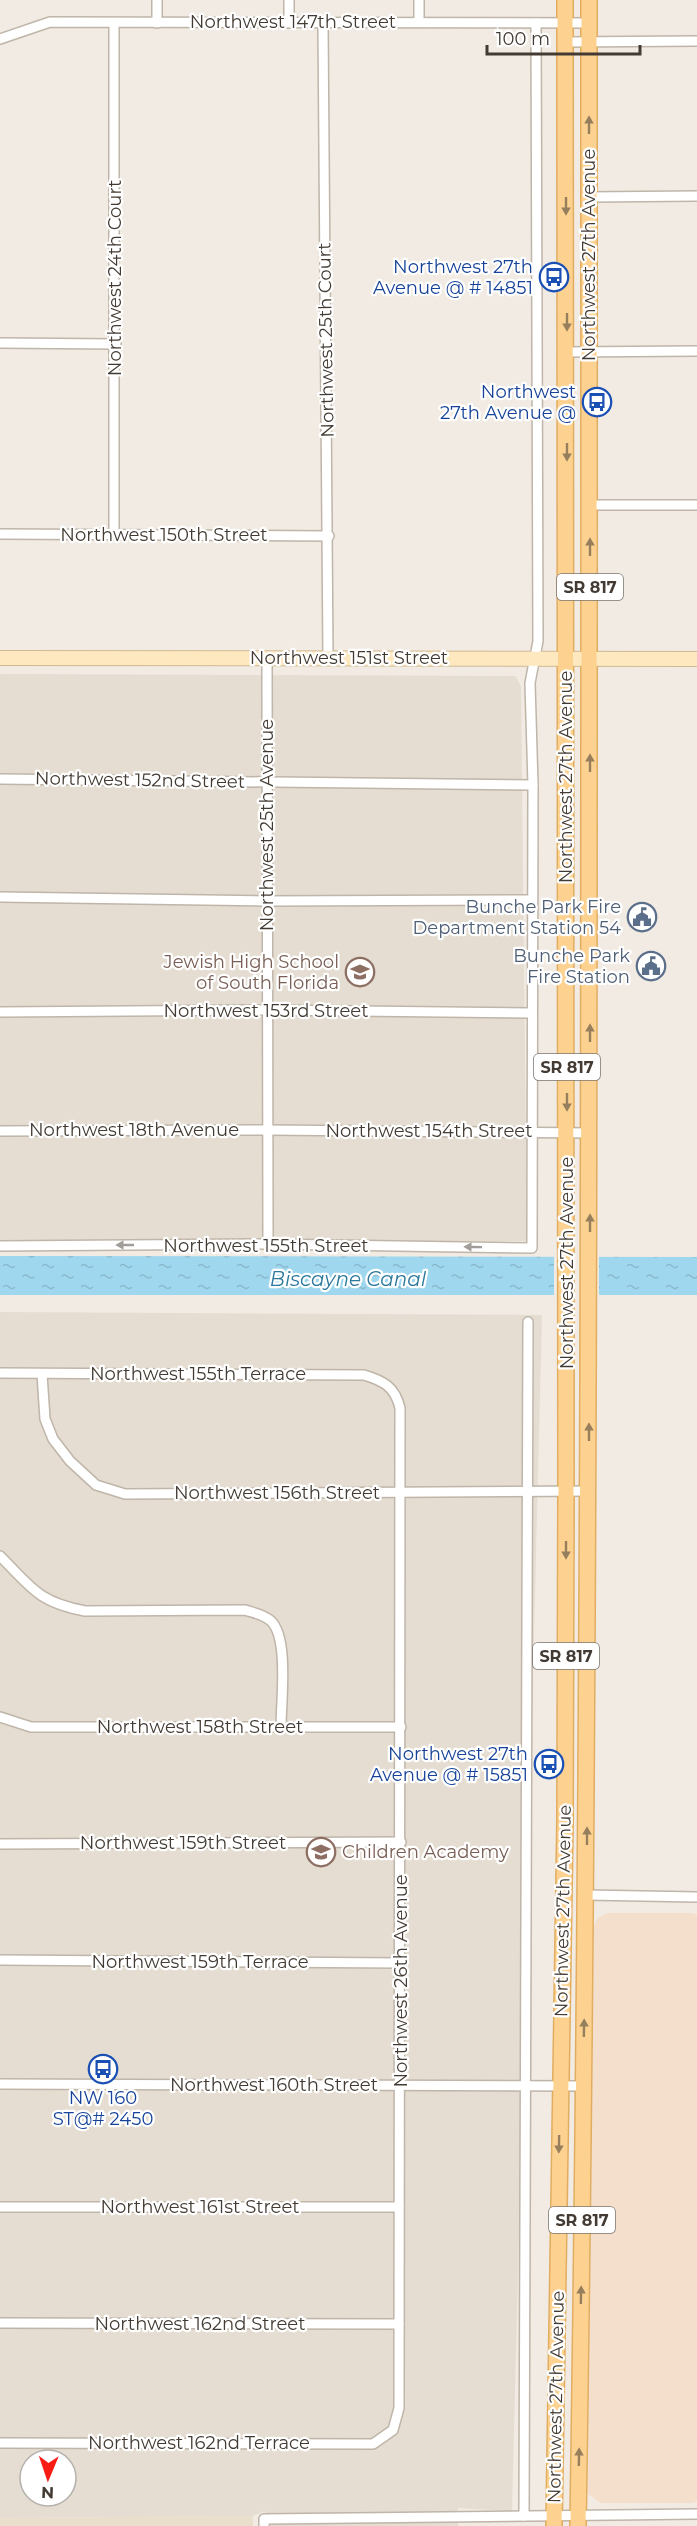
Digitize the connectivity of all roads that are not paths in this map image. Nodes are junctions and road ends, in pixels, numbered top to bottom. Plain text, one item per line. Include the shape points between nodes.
1 (157, 0) edge
2 (289, 0) edge
3 (419, 0) edge
4 (565, 0) edge
5 (589, 0) edge
6 (419, 21) junction
7 (114, 22) junction
8 (536, 22) junction
9 (157, 23) junction
10 (289, 23) junction
11 (565, 23) junction
12 (589, 23) junction
13 (323, 24) junction
14 (0, 39) edge
15 (565, 42) junction
16 (589, 42) junction
17 (697, 42) edge
18 (697, 196) edge
19 (589, 197) junction
20 (0, 343) edge
21 (116, 344) junction
22 (697, 351) edge
23 (567, 352) junction
24 (589, 352) junction
25 (590, 505) junction
26 (697, 505) edge
27 (0, 534) edge
28 (114, 534) junction
29 (329, 536) junction
30 (328, 657) junction
31 (0, 658) edge
32 (267, 658) junction
33 (535, 658) junction
34 (566, 659) junction
35 (590, 659) junction
36 (697, 659) edge
37 (0, 779) edge
38 (267, 781) junction
39 (533, 785) junction
40 (0, 897) edge
41 (532, 900) junction
42 (267, 901) junction
43 (567, 941) junction
44 (590, 942) junction
45 (268, 1011) junction
46 (0, 1012) edge
47 (531, 1013) junction
48 (268, 1130) junction
49 (0, 1131) edge
50 (530, 1132) junction
51 (567, 1132) junction
52 (590, 1133) junction
53 (268, 1244) junction
54 (0, 1246) edge
55 (532, 1248) joint
56 (528, 1322) dead end
57 (0, 1373) edge
58 (42, 1374) junction
59 (392, 1388) joint
60 (530, 1491) junction
61 (566, 1491) junction
62 (589, 1491) junction
63 (401, 1492) junction
64 (0, 1556) edge
65 (0, 1717) edge
66 (281, 1727) junction
67 (401, 1727) junction
68 (565, 1778) junction
69 (401, 1842) junction
70 (0, 1844) edge
71 (586, 1895) junction
72 (697, 1897) edge
73 (0, 1960) edge
74 (400, 1963) junction
75 (0, 2084) edge
76 (400, 2085) junction
77 (525, 2086) junction
78 (560, 2086) junction
79 (584, 2086) junction
80 (0, 2207) edge
81 (399, 2207) junction
82 (0, 2323) edge
83 (399, 2324) junction
84 (556, 2353) junction
85 (580, 2354) junction
86 (393, 2430) joint
87 (0, 2443) edge
88 (697, 2514) edge
89 (524, 2516) junction
90 (554, 2521) edge
91 (578, 2521) edge
92 (264, 2522) edge

1 - 9 street
2 - 10 street
3 - 6 street
4 - 11 main road, Northwest 27th Avenue / SR 817
5 - 12 main road, Northwest 27th Avenue / SR 817
6 - 8 street, Northwest 147th Street
6 - 13 street, Northwest 147th Street
7 - 9 street, Northwest 147th Street
7 - 14 street, Northwest 147th Street via 50,22
7 - 21 street, Northwest 24th Court
8 - 11 street, Northwest 147th Street
8 - 33 street, Northwest 27th Avenue
9 - 10 street, Northwest 147th Street
10 - 13 street, Northwest 147th Street
11 - 12 street, Northwest 147th Street
11 - 15 main road, Northwest 27th Avenue / SR 817
12 - 16 main road, Northwest 27th Avenue / SR 817
13 - 29 street, Northwest 25th Court
15 - 16 street
15 -> 23 main road, Northwest 27th Avenue / SR 817
16 - 17 street
19 -> 16 main road, Northwest 27th Avenue / SR 817
18 - 19 street
19 - 24 main road, Northwest 27th Avenue / SR 817
20 - 21 street
21 - 28 street, Northwest 24th Court
22 - 24 street
23 - 24 street
23 -> 34 main road, Northwest 27th Avenue / SR 817
24 - 25 main road, Northwest 27th Avenue / SR 817
25 - 26 street
35 -> 25 main road, Northwest 27th Avenue / SR 817
27 - 28 street, Northwest 150th Street
28 - 29 street, Northwest 150th Street
29 - 30 street, Northwest 25th Court
30 - 32 street, Northwest 151st Street
30 - 33 street, Northwest 151st Street
31 - 32 street, Northwest 151st Street
32 - 38 street, Northwest 25th Avenue
33 - 34 street, Northwest 151st Street
33 - 39 street, Northwest 27th Avenue via 530,683
34 - 35 street, Northwest 151st Street
34 - 43 main road, Northwest 27th Avenue / SR 817
35 - 36 street, Northwest 151st Street
44 -> 35 main road, Northwest 27th Avenue / SR 817
37 - 38 street, Northwest 152nd Street
38 - 39 street, Northwest 152nd Street
38 - 42 street, Northwest 25th Avenue
39 - 41 street, Northwest 27th Avenue
40 - 42 street
41 - 42 street
41 - 47 street, Northwest 27th Avenue
42 - 45 street, Northwest 25th Avenue
43 - 44 main road
43 -> 51 main road, Northwest 27th Avenue / SR 817
52 -> 44 main road, Northwest 27th Avenue / SR 817
45 - 46 street, Northwest 153rd Street
45 - 47 street, Northwest 153rd Street
45 - 48 street, Northwest 25th Avenue
47 - 50 street, Northwest 27th Avenue
48 - 49 street, Northwest 18th Avenue
48 - 50 street, Northwest 154th Street
48 - 53 street, Northwest 25th Avenue
50 - 51 street, Northwest 154th Street
50 - 55 street, Northwest 27th Avenue
51 - 52 street, Northwest 154th Street
51 - 61 main road, Northwest 27th Avenue / SR 817
62 -> 52 main road, Northwest 27th Avenue / SR 817
53 -> 54 street, Northwest 155th Street
55 -> 53 street, Northwest 155th Street
56 - 60 street, Northwest 27th Avenue
57 - 58 street, Northwest 155th Terrace
58 - 59 street, Northwest 155th Terrace via 364,1375
58 - 63 street, Northwest 156th Street via 45,1419 53,1439 96,1485 124,1494
59 - 63 street, Northwest 26th Avenue via 400,1408
60 - 61 street, Northwest 156th Street
60 - 63 street, Northwest 156th Street
60 - 77 street, Northwest 27th Avenue
61 - 62 street, Northwest 156th Street
61 -> 68 main road, Northwest 27th Avenue / SR 817
71 -> 62 main road, Northwest 27th Avenue / SR 817
63 - 67 street, Northwest 26th Avenue
64 - 66 street via 42,1598 59,1606 84,1611 245,1610 261,1615 272,1622 279,1636
65 - 66 street, Northwest 158th Street via 32,1727
66 - 67 street, Northwest 158th Street
67 - 69 street, Northwest 26th Avenue
68 - 71 main road via 572,1788 573,1883 578,1892
68 - 78 main road, Northwest 27th Avenue / SR 817
69 - 70 street, Northwest 159th Street
69 - 74 street, Northwest 26th Avenue
71 - 72 street
79 -> 71 main road, Northwest 27th Avenue / SR 817
73 - 74 street, Northwest 159th Terrace
74 - 76 street, Northwest 26th Avenue
75 - 76 street, Northwest 160th Street
76 - 77 street, Northwest 160th Street
76 - 81 street, Northwest 26th Avenue
77 - 78 street, Northwest 160th Street
77 - 89 street, Northwest 27th Avenue
78 - 79 street, Northwest 160th Street
78 -> 84 main road, Northwest 27th Avenue / SR 817
85 -> 79 main road, Northwest 27th Avenue / SR 817
80 - 81 street, Northwest 161st Street
81 - 83 street, Northwest 26th Avenue
82 - 83 street, Northwest 162nd Street
83 - 86 street, Northwest 26th Avenue via 399,2408
84 - 85 main road
84 - 90 main road, Northwest 27th Avenue / SR 817
91 -> 85 main road, Northwest 27th Avenue / SR 817
86 - 87 street, Northwest 162nd Terrace via 373,2444
88 - 91 street
89 - 90 street
89 - 92 street
90 - 91 street

